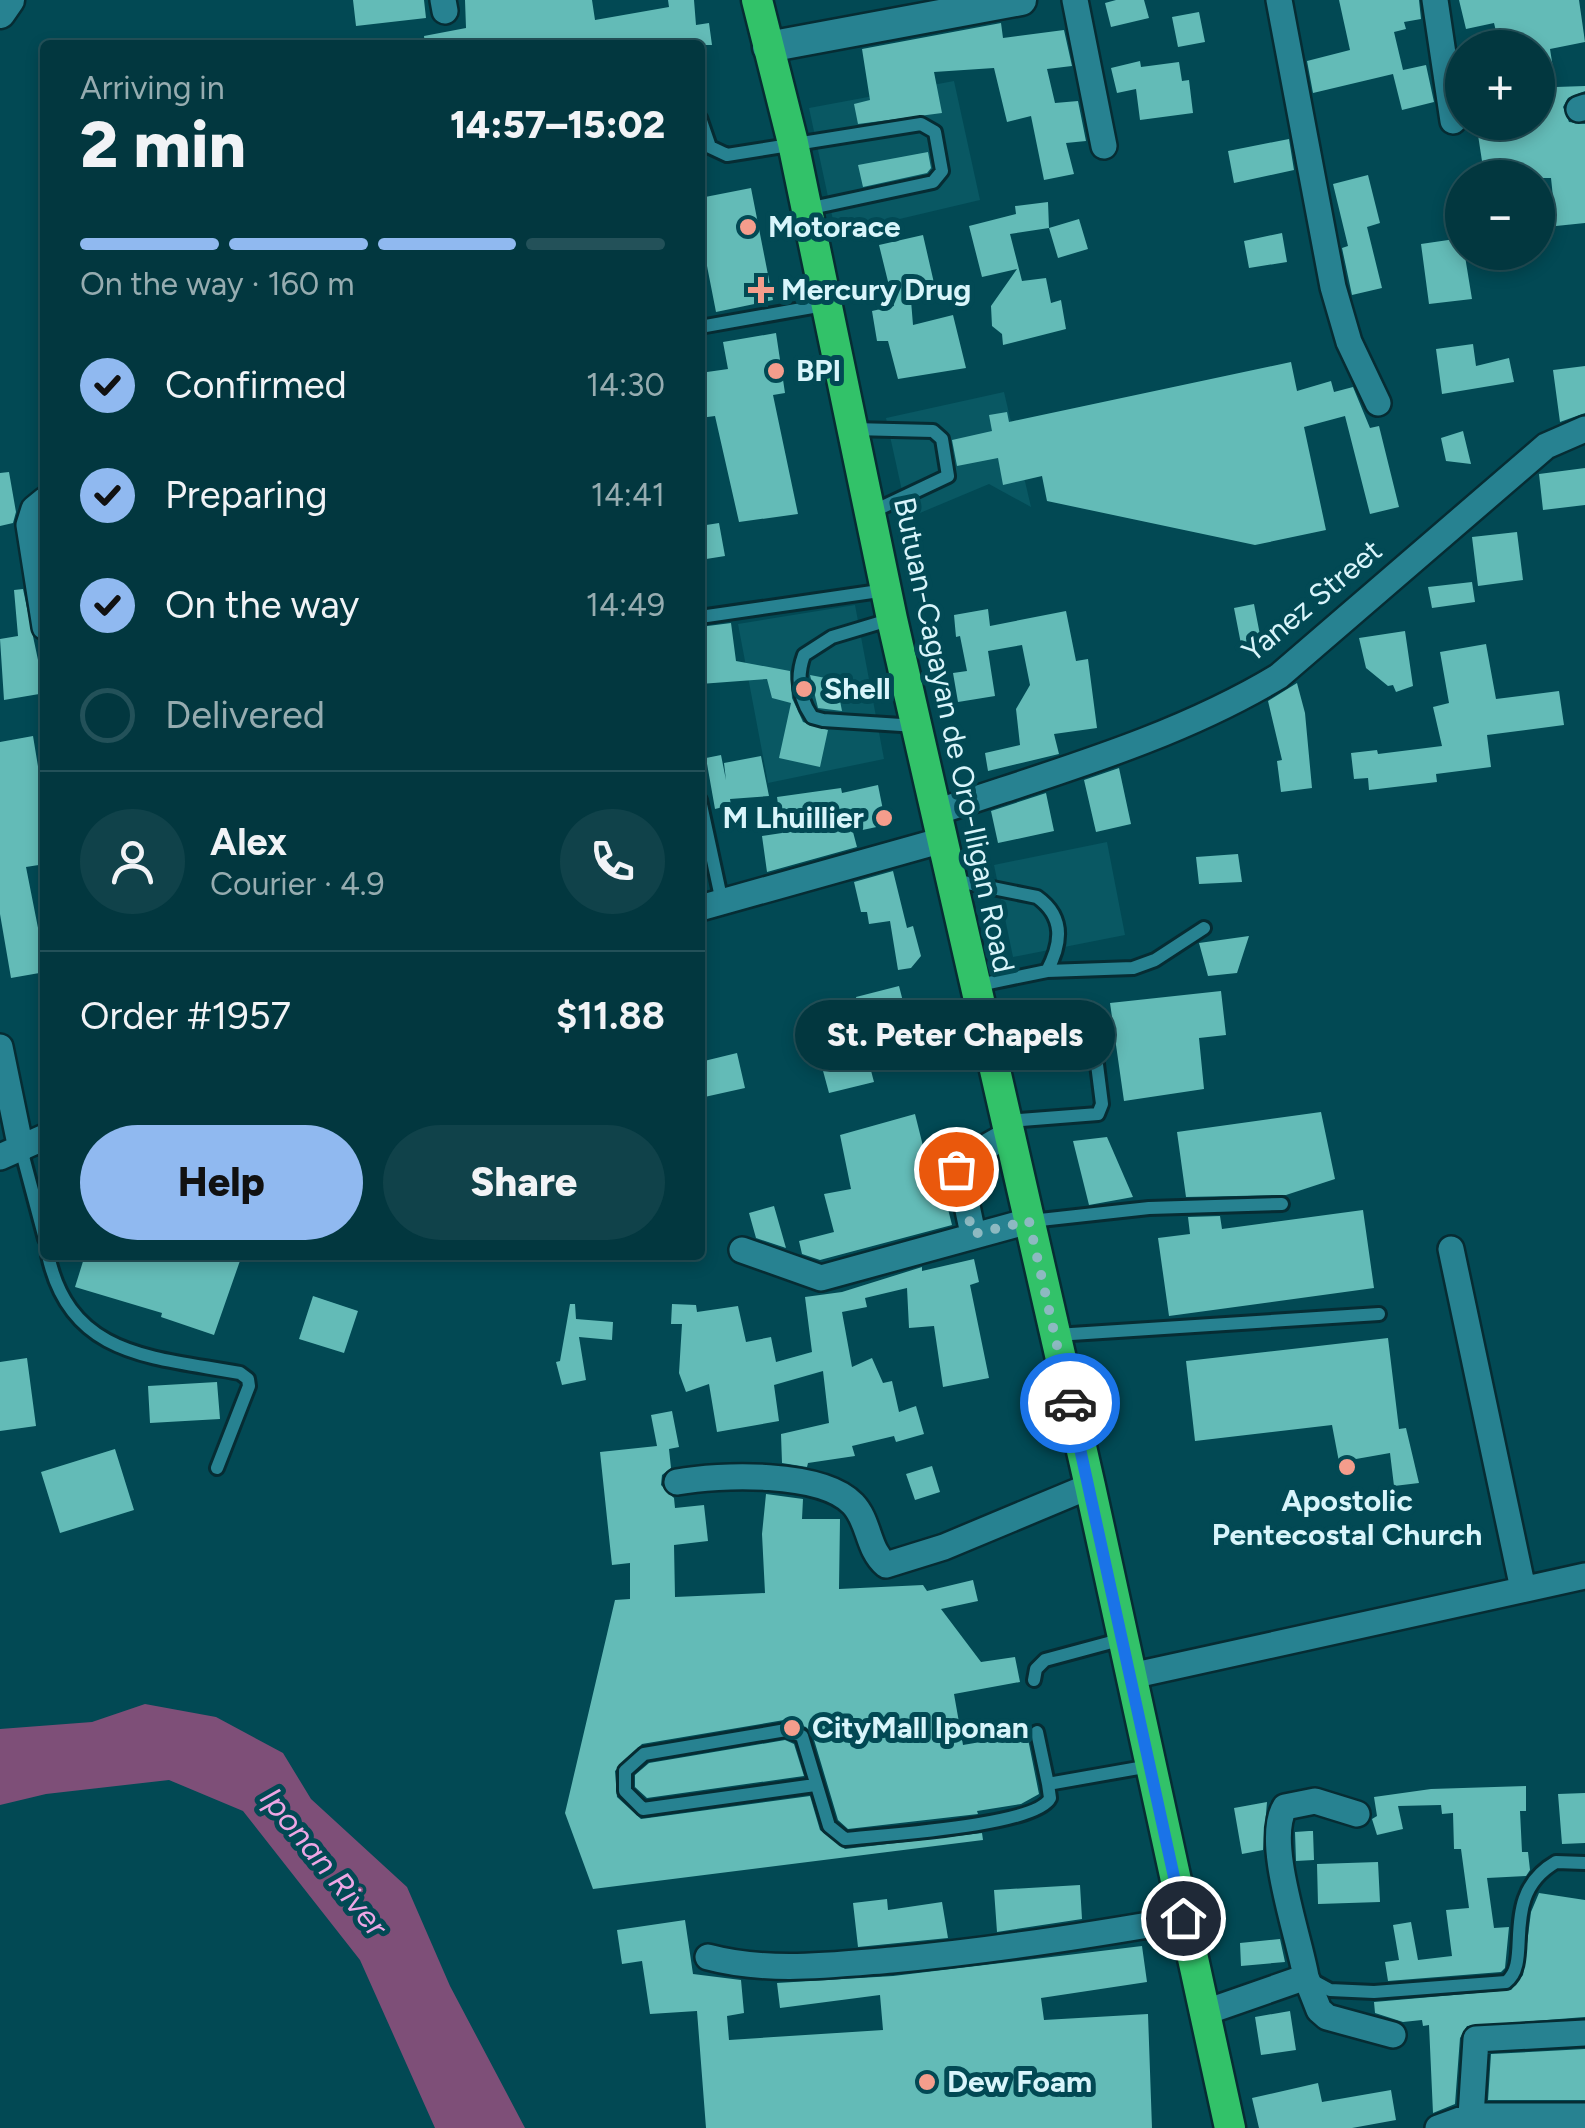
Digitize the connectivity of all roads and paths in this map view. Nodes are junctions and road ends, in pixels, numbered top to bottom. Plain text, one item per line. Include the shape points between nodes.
1 (8, 0) edge
2 (757, 0) edge
3 (1021, 0) edge
4 (1076, 0) edge
5 (1279, 0) edge
6 (1435, 0) edge
7 (0, 13) edge
8 (768, 47) junction
9 (1445, 64) edge
10 (705, 132) edge
11 (793, 143) junction
12 (1104, 146) dead end
13 (806, 209) junction
14 (824, 305) junction
15 (705, 326) edge
16 (1378, 403) dead end
17 (851, 429) junction
18 (1585, 430) edge
19 (40, 504) edge
20 (869, 513) junction
21 (40, 569) edge
22 (889, 604) junction
23 (705, 617) edge
24 (917, 726) junction
25 (940, 826) junction
26 (705, 848) edge
27 (953, 880) junction
28 (711, 905) edge
29 (1204, 928) dead end
30 (1047, 971) junction
31 (974, 986) junction
32 (1090, 1008) dead end
33 (0, 1047) edge
34 (1007, 1128) junction
35 (40, 1140) edge
36 (10, 1153) edge
37 (1282, 1204) dead end
38 (1029, 1221) junction
39 (40, 1226) edge
40 (973, 1234) junction
41 (1451, 1249) dead end
42 (742, 1250) dead end
43 (50, 1260) edge
44 (1379, 1314) dead end
45 (1053, 1335) junction
46 (217, 1468) dead end
47 (677, 1482) dead end
48 (1090, 1486) junction
49 (1585, 1576) edge
50 (1524, 1589) junction
51 (1123, 1638) junction
52 (1131, 1676) junction
53 (1034, 1680) dead end
54 (1038, 1732) dead end
55 (1150, 1766) junction
56 (1048, 1784) junction
57 (815, 1786) junction
58 (1357, 1814) dead end
59 (1585, 1862) edge
60 (1183, 1918) junction
61 (708, 1957) dead end
62 (1306, 1977) junction
63 (1203, 2013) junction
64 (1585, 2034) edge
65 (1393, 2035) dead end
66 (1471, 2116) junction
67 (1585, 2116) edge
68 (1230, 2128) edge
69 (1438, 2128) edge

1 - 7 street
2 - 8 highway, Butuan-Cagayan de Oro-Iligan Road
3 - 8 street
4 - 12 street
5 - 16 street via 1333,287
6 - 9 street
8 - 11 highway, Butuan-Cagayan de Oro-Iligan Road
10 - 11 lane via 710,147 727,155
11 - 13 highway, Butuan-Cagayan de Oro-Iligan Road
11 - 13 lane via 921,124 935,132 942,171 933,182
13 - 14 highway, Butuan-Cagayan de Oro-Iligan Road
14 - 15 lane
14 - 17 highway, Butuan-Cagayan de Oro-Iligan Road
17 - 20 highway, Butuan-Cagayan de Oro-Iligan Road
17 - 20 lane via 933,431 942,439 948,476
18 - 25 street, Yanez Street via 1546,446 1280,676 1240,700 1044,776
19 - 21 street via 28,525
20 - 22 highway, Butuan-Cagayan de Oro-Iligan Road
22 - 23 lane
22 - 24 highway, Butuan-Cagayan de Oro-Iligan Road
22 - 24 lane via 804,656 802,700 812,717 823,720
24 - 25 highway, Butuan-Cagayan de Oro-Iligan Road
25 - 27 highway, Butuan-Cagayan de Oro-Iligan Road
25 - 28 street, Yanez Street
26 - 28 lane
27 - 30 lane via 1044,902 1060,935
27 - 31 highway, Butuan-Cagayan de Oro-Iligan Road
29 - 30 lane via 1134,968
30 - 31 lane
31 - 34 highway, Butuan-Cagayan de Oro-Iligan Road
32 - 34 lane via 1098,1114
33 - 36 street
34 - 38 highway, Butuan-Cagayan de Oro-Iligan Road
34 - 40 street via 958,1163
35 - 36 street
36 - 39 lane
37 - 38 lane
38 - 40 street
38 - 45 highway, Butuan-Cagayan de Oro-Iligan Road
40 - 42 street via 821,1278
41 - 50 street
43 - 46 lane via 65,1304 87,1330 116,1348 248,1379
44 - 45 lane
45 - 48 highway, Butuan-Cagayan de Oro-Iligan Road
47 - 48 street via 751,1475 838,1494 854,1504 875,1556 886,1565
48 - 51 highway, Butuan-Cagayan de Oro-Iligan Road
49 - 50 street
50 - 52 street
51 - 52 highway, Butuan-Cagayan de Oro-Iligan Road
51 - 53 lane via 1046,1660
52 - 55 highway, Butuan-Cagayan de Oro-Iligan Road
54 - 56 lane
55 - 56 lane
55 - 60 highway, Butuan-Cagayan de Oro-Iligan Road
56 - 57 lane via 1050,1798 1037,1812 845,1839 830,1826
57 - 57 lane via 802,1736 786,1730 644,1754 625,1771 625,1792 644,1809
58 - 62 street via 1315,1801 1285,1807 1278,1818 1279,1853
59 - 62 lane via 1556,1862 1520,1903 1515,1971 1506,1982 1374,1992 1330,1990
60 - 61 street via 963,1953 844,1964 753,1967
60 - 63 highway, Butuan-Cagayan de Oro-Iligan Road
62 - 63 street
62 - 65 street via 1326,2017
63 - 68 highway, Butuan-Cagayan de Oro-Iligan Road
64 - 66 street via 1476,2039
66 - 67 street
66 - 69 street

